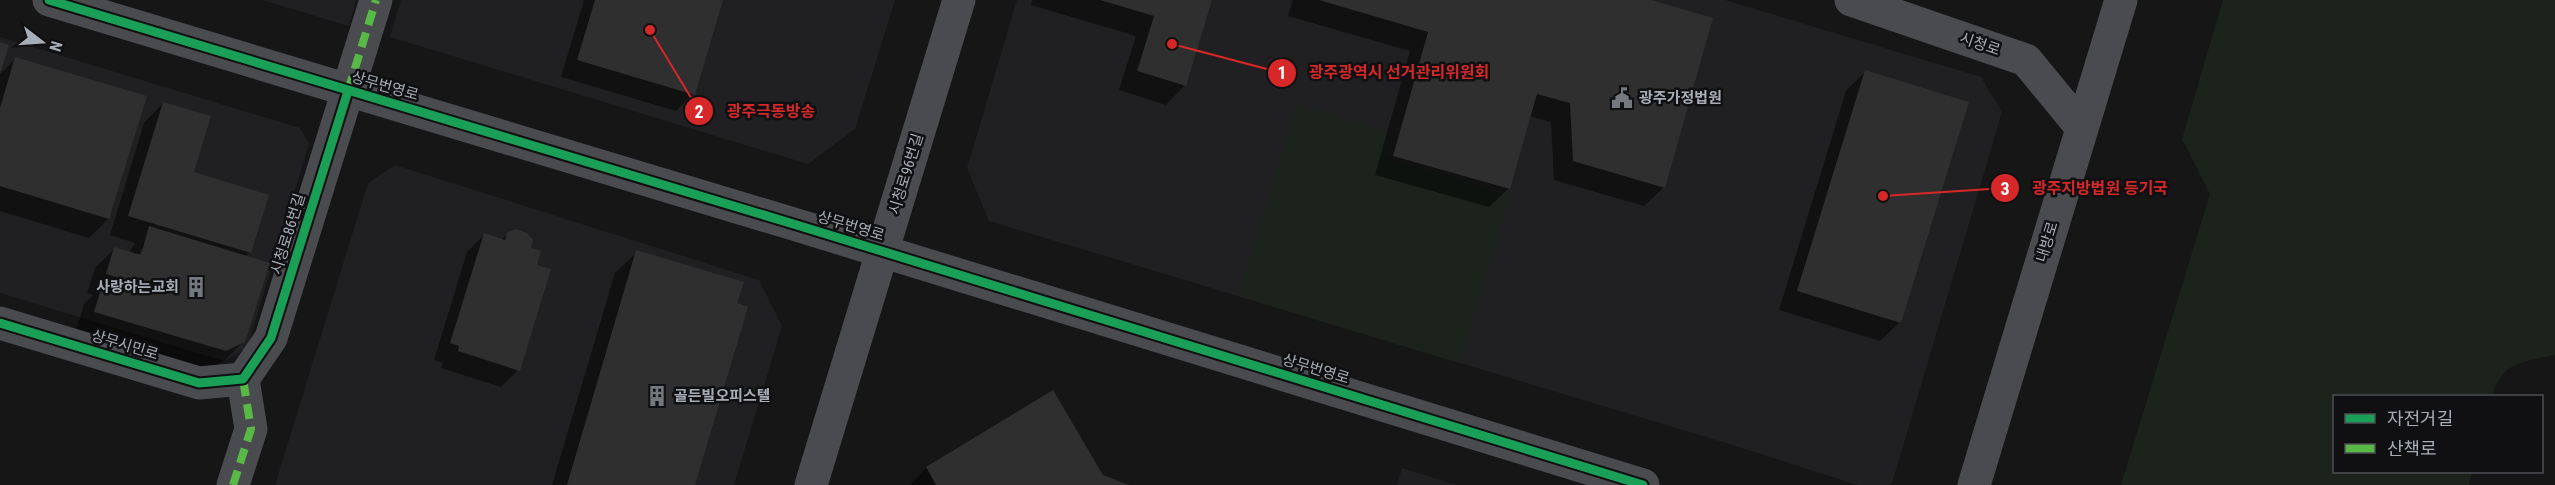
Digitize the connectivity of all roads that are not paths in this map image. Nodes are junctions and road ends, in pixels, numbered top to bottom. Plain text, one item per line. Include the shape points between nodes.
1 (49, 0) edge
2 (376, 0) edge
3 (959, 0) edge
4 (1851, 0) edge
5 (2121, 0) edge
6 (348, 91) junction
7 (2082, 128) junction
8 (883, 252) junction
9 (0, 323) edge
10 (243, 380) junction
11 (233, 485) edge
12 (811, 485) edge
13 (1643, 485) edge
14 (1974, 485) edge

1 - 6 street, 상무번영로
2 - 6 street, 시청로86번길
3 - 8 street, 시청로96번길
4 - 7 street, 시청로 via 2026,60
5 - 7 street, 내방로
6 - 8 street, 상무번영로
6 - 10 street, 시청로86번길 via 271,338
7 - 14 street, 내방로
8 - 12 street, 시청로96번길
8 - 13 street, 상무번영로
9 - 10 street, 상무시민로 via 199,383
10 - 11 street via 251,429

